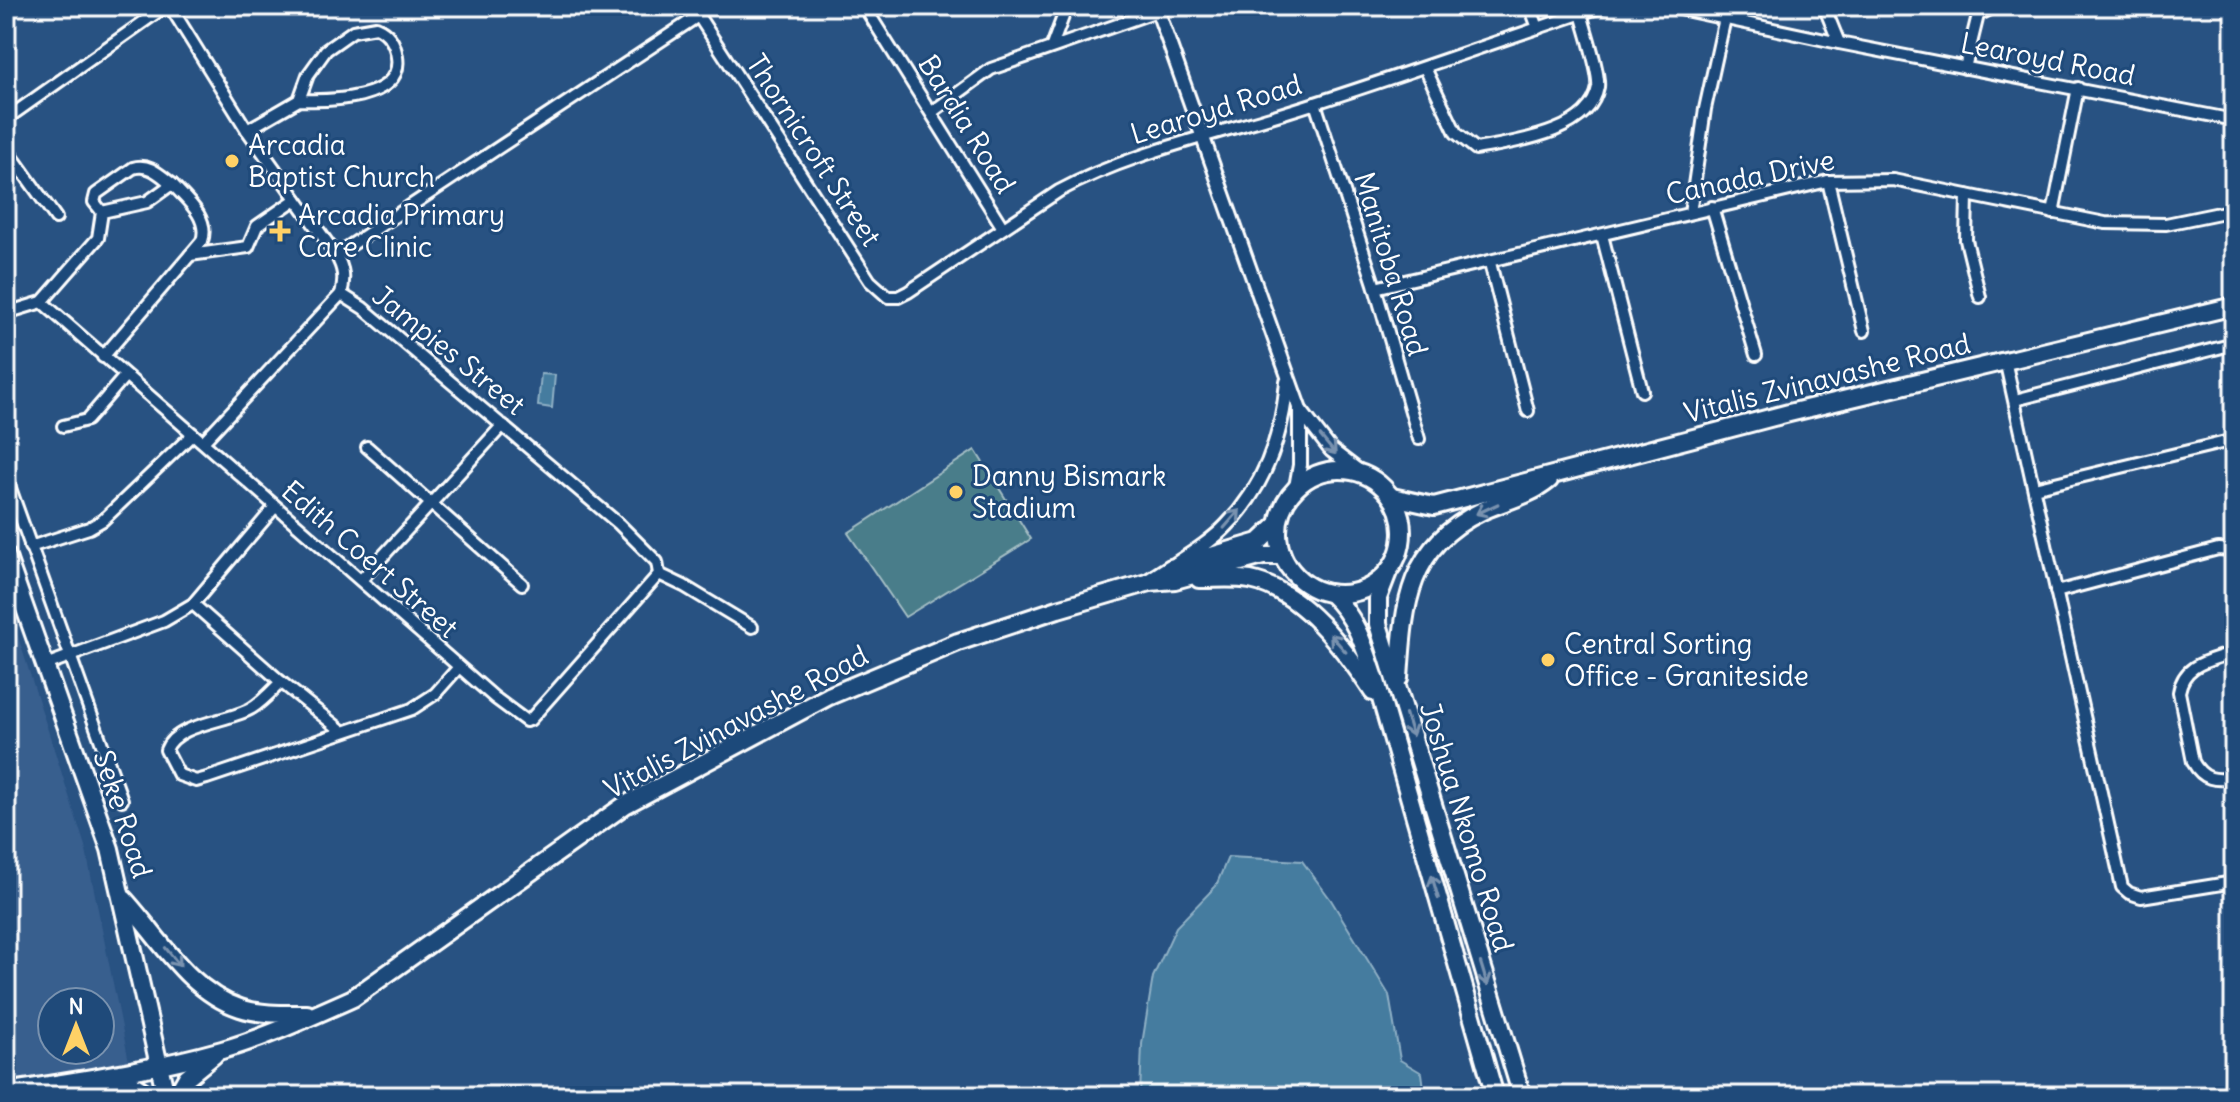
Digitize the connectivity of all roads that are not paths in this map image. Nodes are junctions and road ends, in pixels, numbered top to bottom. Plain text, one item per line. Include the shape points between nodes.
1 (168, 6) edge
2 (1067, 6) edge
3 (1171, 6) edge
4 (1530, 6) edge
5 (1604, 6) edge
6 (1666, 6) edge
7 (1824, 6) edge
8 (1996, 6) edge
9 (866, 7) edge
10 (1156, 8) edge
11 (1977, 10) edge
12 (695, 11) edge
13 (1581, 13) junction
14 (1725, 18) junction
15 (1538, 28) junction
16 (1839, 43) junction
17 (1052, 46) junction
18 (1425, 68) junction
19 (1965, 68) junction
20 (2078, 88) junction
21 (299, 100) junction
22 (1315, 103) junction
23 (932, 112) junction
24 (6, 119) edge
25 (2234, 120) edge
26 (247, 130) junction
27 (1203, 139) junction
28 (6, 148) edge
29 (1828, 181) junction
30 (172, 184) junction
31 (1967, 195) junction
32 (296, 199) junction
33 (1712, 207) junction
34 (2234, 210) edge
35 (102, 212) junction
36 (1690, 213) junction
37 (2053, 213) junction
38 (56, 218) dead end
39 (1003, 228) junction
40 (1602, 235) junction
41 (190, 255) junction
42 (336, 255) junction
43 (1490, 263) junction
44 (870, 281) joint
45 (1375, 288) junction
46 (341, 294) junction
47 (1980, 297) dead end
48 (42, 302) junction
49 (2234, 306) edge
50 (6, 313) edge
51 (1864, 331) dead end
52 (2234, 344) edge
53 (1756, 355) dead end
54 (103, 357) junction
55 (2005, 360) junction
56 (125, 376) junction
57 (1287, 376) junction
58 (1642, 391) dead end
59 (2015, 400) junction
60 (1300, 410) junction
61 (1528, 411) dead end
62 (503, 425) junction
63 (63, 426) dead end
64 (193, 434) junction
65 (1419, 439) dead end
66 (2234, 440) edge
67 (203, 442) junction
68 (367, 447) dead end
69 (1361, 473) junction
70 (1556, 474) junction
71 (6, 477) edge
72 (1296, 487) junction
73 (2034, 488) junction
74 (1392, 497) junction
75 (431, 504) junction
76 (1434, 506) junction
77 (274, 508) junction
78 (1278, 524) junction
79 (1403, 533) junction
80 (30, 547) junction
81 (2234, 554) edge
82 (6, 555) edge
83 (1282, 556) junction
84 (1388, 572) junction
85 (1173, 574) junction
86 (658, 577) junction
87 (361, 580) junction
88 (522, 584) dead end
89 (2056, 592) junction
90 (1331, 594) junction
91 (193, 604) junction
92 (752, 627) dead end
93 (2234, 652) edge
94 (68, 656) junction
95 (43, 666) junction
96 (459, 667) junction
97 (281, 682) junction
98 (1398, 691) junction
99 (1383, 706) junction
100 (342, 731) junction
101 (2234, 778) edge
102 (122, 800) dead end
103 (2234, 882) edge
104 (122, 897) junction
105 (317, 1014) junction
106 (222, 1050) junction
107 (160, 1066) junction
108 (102, 1076) junction
109 (6, 1092) edge
110 (151, 1096) edge
111 (166, 1096) edge
112 (176, 1096) edge
113 (1495, 1096) edge
114 (1522, 1096) edge

1 - 24 street
1 - 26 street, Jampies Street
2 - 17 street
3 - 10 street
4 - 15 street
5 - 13 street, Learoyd Road
6 - 14 street, Learoyd Road
7 - 16 street
8 - 11 street
9 - 23 street, Bardia Road
10 - 17 street
10 - 27 street
11 - 19 street
12 - 42 street
12 - 44 street, Thornicroft Street
13 - 15 street, Learoyd Road
13 - 18 street via 1599,84 1593,102 1578,118 1531,139 1476,149 1456,133
14 - 16 street, Learoyd Road
14 - 36 street
15 - 18 street, Learoyd Road
16 - 19 street, Learoyd Road
17 - 23 street via 991,69
18 - 22 street, Learoyd Road
19 - 20 street, Learoyd Road
20 - 25 street, Learoyd Road
20 - 37 street
21 - 21 street via 326,50 366,27 388,34 398,59 391,80 366,95
21 - 26 street
22 - 27 street, Learoyd Road
22 - 45 street, Manitoba Road
23 - 39 street, Bardia Road
26 - 32 street, Jampies Street
27 - 39 street, Learoyd Road via 1083,178
27 - 57 street
28 - 38 street
29 - 31 street, Canada Drive via 1893,180
29 - 33 street, Canada Drive
29 - 51 street
30 - 35 street via 147,202
30 - 35 street via 153,170 133,168 96,194 94,202
30 - 41 street via 204,227 202,241
31 - 37 street, Canada Drive
31 - 47 street via 1966,240
32 - 41 street via 257,226 248,247
32 - 42 street, Jampies Street
33 - 36 street, Canada Drive
33 - 53 street
34 - 37 street, Canada Drive via 2166,224 2105,223
35 - 48 street via 98,238
36 - 40 street, Canada Drive
39 - 44 street, Learoyd Road via 898,297 888,297
40 - 43 street, Canada Drive
40 - 58 street
41 - 54 street
42 - 46 street, Jampies Street via 343,267
43 - 45 street, Canada Drive
43 - 61 street
45 - 65 street, Manitoba Road
46 - 62 street, Jampies Street
46 - 67 street
48 - 50 street
48 - 54 street, Edith Coert Street
49 - 55 main road, Vitalis Zvinavashe Road
52 - 59 street
54 - 56 street, Edith Coert Street
55 - 59 street
55 - 70 main road, Vitalis Zvinavashe Road
56 - 63 street via 87,420
56 - 64 street, Edith Coert Street
57 - 60 street
85 -> 57 street via 1227,526 1265,471 1284,412
59 - 73 street
60 -> 69 street via 1331,450
60 - 72 street
62 - 75 street
62 - 86 street, Jampies Street via 619,524 657,562
64 - 67 street, Edith Coert Street
64 - 80 street via 97,524
66 - 73 street
67 - 77 street, Edith Coert Street
68 - 75 street
69 - 72 main road via 1327,471
69 - 74 main road
70 - 76 main road, Vitalis Zvinavashe Road
70 -> 98 main road via 1537,489 1473,515 1430,552 1409,591 1403,616
71 - 80 street
72 - 78 main road
73 - 89 street
74 - 76 main road, Vitalis Zvinavashe Road
74 - 79 main road
75 - 87 street
75 - 88 street
76 - 79 main road, Vitalis Zvinavashe Road
77 - 87 street, Edith Coert Street
77 - 91 street
78 - 83 main road
78 - 85 main road, Vitalis Zvinavashe Road via 1259,542
79 - 84 main road
80 - 94 street
81 - 89 street via 2218,549
82 - 95 main road, Seke Road
83 - 85 main road, Vitalis Zvinavashe Road
83 - 90 main road via 1302,582
84 - 90 main road via 1363,590
84 - 98 main road, Joshua Nkomo Road via 1378,598 1378,624
99 -> 85 main road via 1338,643 1310,615 1266,585
85 - 105 main road, Vitalis Zvinavashe Road via 958,642 829,696 625,805 353,998
86 - 92 street via 684,586
86 - 96 street, Edith Coert Street via 530,720
87 - 96 street, Edith Coert Street
89 - 103 street via 2122,887 2141,897
90 - 99 main road, Joshua Nkomo Road via 1347,609 1361,637
91 - 94 street via 164,621
91 - 97 street
93 - 101 street via 2191,667 2179,692 2198,771 2213,779
94 - 95 street
94 - 102 street
95 - 104 main road, Seke Road via 95,802
96 - 100 street via 435,694 412,709
97 - 100 street
97 - 100 street via 252,708 170,742 166,750 179,775 187,780 207,778
98 -> 114 main road, Joshua Nkomo Road
113 -> 99 main road, Joshua Nkomo Road
104 -> 105 main road via 179,965 219,999 265,1013
104 - 107 main road, Seke Road
105 - 106 main road, Vitalis Zvinavashe Road
106 - 107 main road, Vitalis Zvinavashe Road
106 - 112 main road via 187,1077
107 - 108 main road, Vitalis Zvinavashe Road
107 - 111 main road, Seke Road
108 - 109 main road, Vitalis Zvinavashe Road
108 - 110 main road

